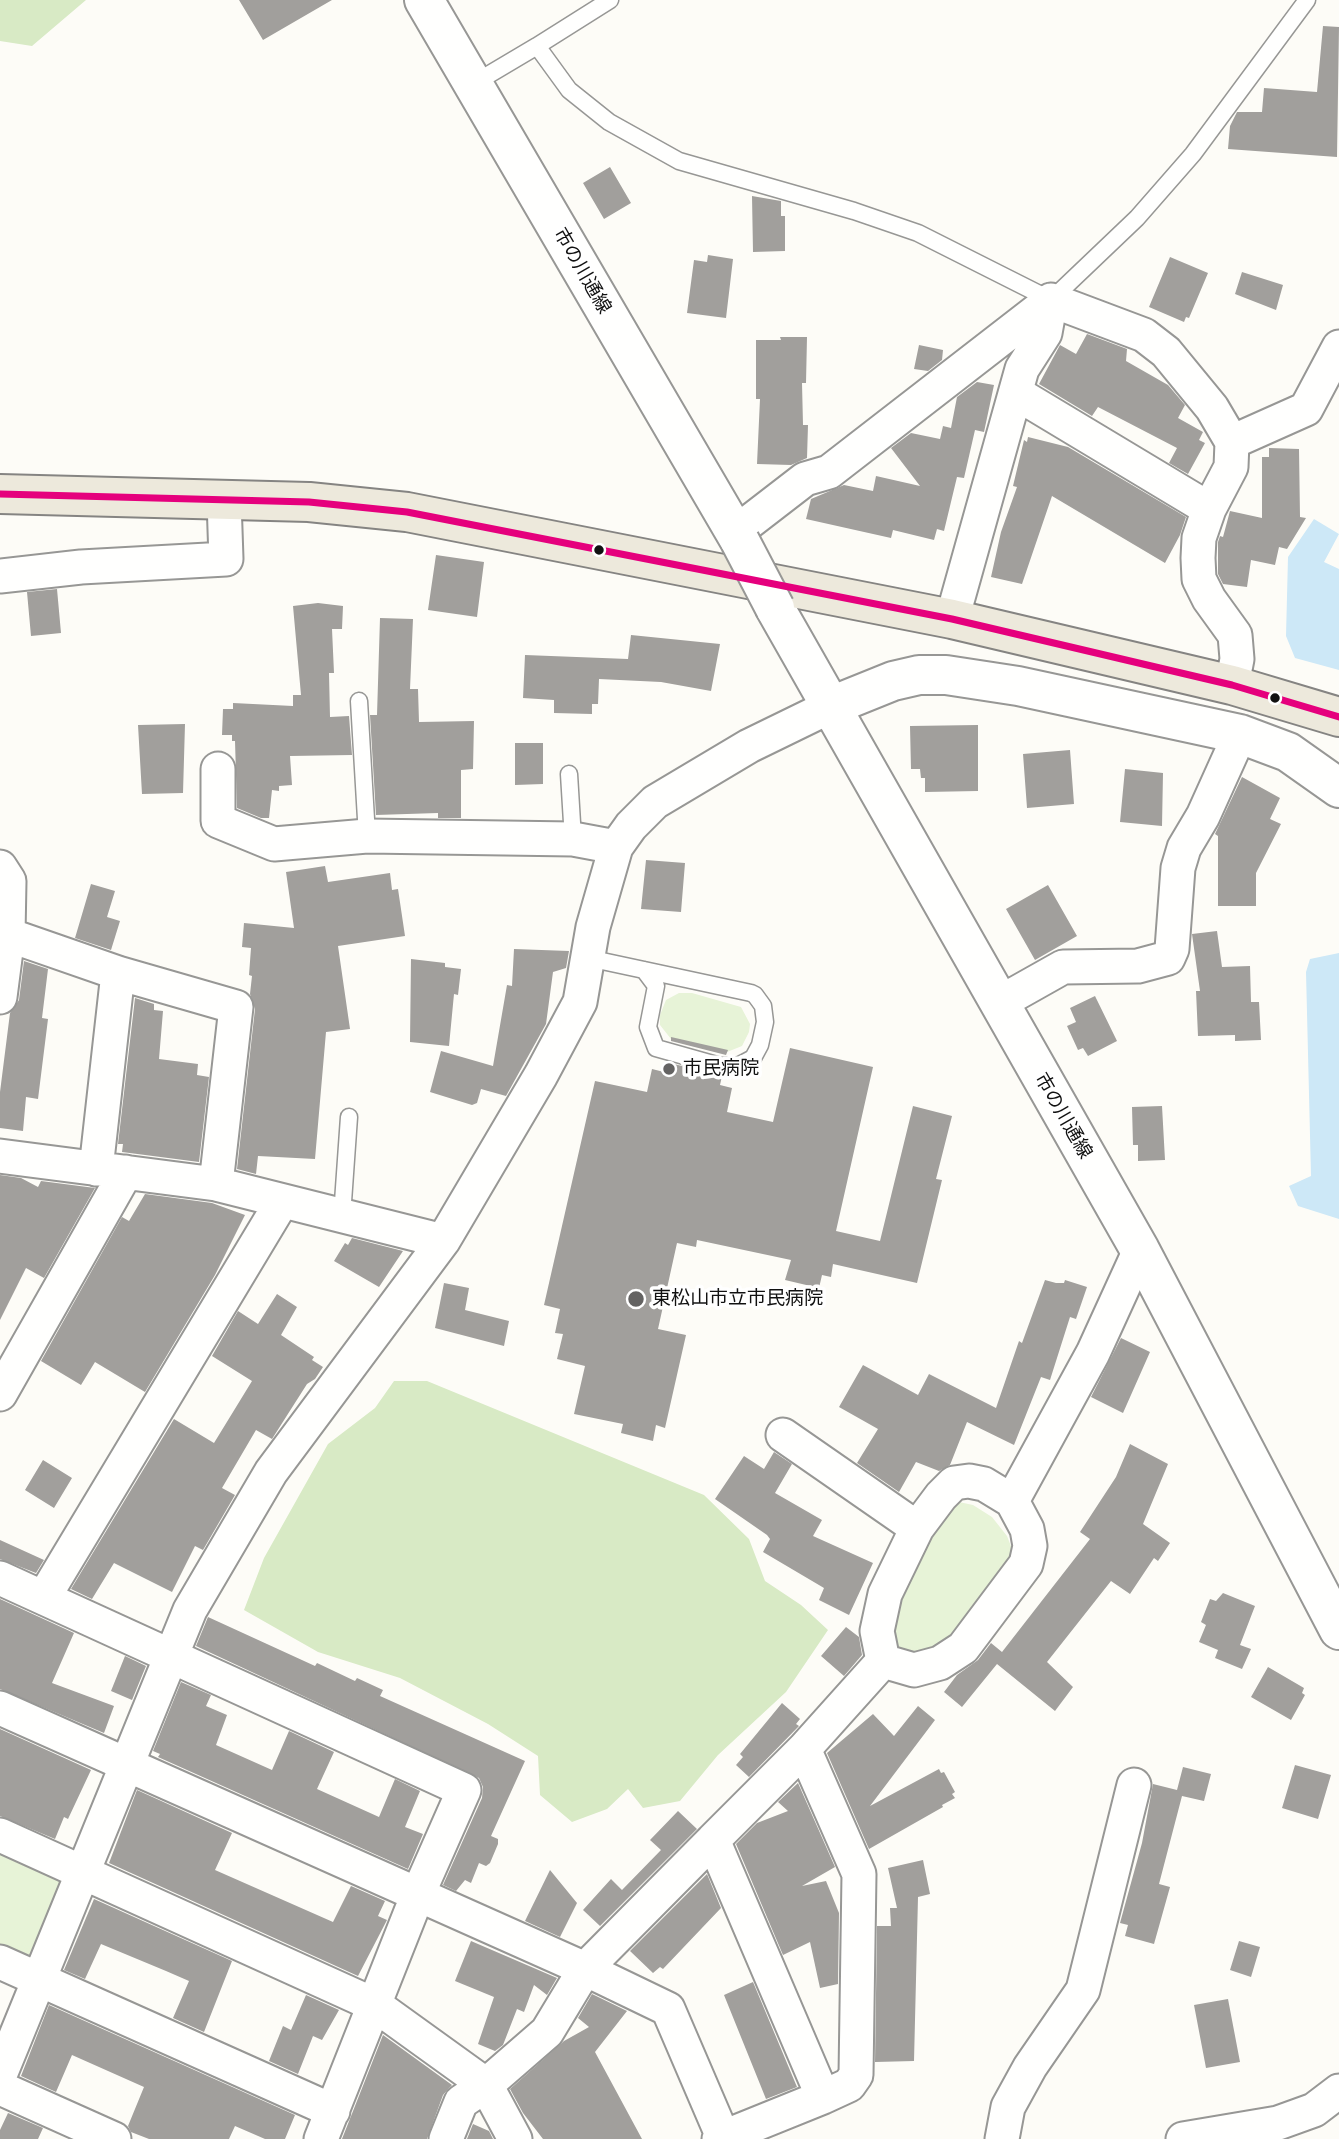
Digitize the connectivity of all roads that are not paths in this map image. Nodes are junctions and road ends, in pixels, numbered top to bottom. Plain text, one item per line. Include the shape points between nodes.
1 (424, 0) edge
2 (610, 0) edge
3 (1307, 0) edge
4 (537, 46) junction
5 (473, 84) junction
6 (1051, 300) junction
7 (1339, 347) edge
8 (1016, 393) junction
9 (1232, 442) junction
10 (0, 494) edge
11 (224, 500) junction
12 (1209, 509) junction
13 (738, 537) junction
14 (0, 576) edge
15 (952, 619) junction
16 (1232, 685) junction
17 (359, 701) dead end
18 (831, 706) junction
19 (1339, 717) edge
20 (1240, 734) junction
21 (218, 769) dead end
22 (569, 774) dead end
23 (1339, 788) edge
24 (367, 836) junction
25 (573, 839) junction
26 (616, 847) junction
27 (0, 867) edge
28 (4, 934) edge
29 (588, 958) junction
30 (645, 970) junction
31 (118, 973) junction
32 (0, 997) edge
33 (999, 1003) junction
34 (349, 1117) dead end
35 (0, 1156) edge
36 (111, 1171) junction
37 (216, 1184) junction
38 (281, 1203) junction
39 (342, 1216) junction
40 (443, 1241) junction
41 (1140, 1250) junction
42 (0, 1394) edge
43 (783, 1435) dead end
44 (1012, 1501) junction
45 (917, 1528) junction
46 (0, 1578) edge
47 (44, 1597) junction
48 (1339, 1630) edge
49 (171, 1655) junction
50 (883, 1661) junction
51 (0, 1708) edge
52 (804, 1749) junction
53 (127, 1765) junction
54 (1134, 1786) dead end
55 (0, 1835) edge
56 (713, 1840) junction
57 (82, 1871) junction
58 (418, 1894) junction
59 (0, 1962) edge
60 (586, 1969) junction
61 (39, 1979) junction
62 (374, 2005) junction
63 (0, 2075) edge
64 (486, 2085) junction
65 (0, 2088) edge
66 (1339, 2091) edge
67 (823, 2097) junction
68 (327, 2125) edge
69 (721, 2138) edge
70 (114, 2139) edge
71 (446, 2139) edge
72 (515, 2139) edge
73 (1002, 2139) edge
74 (1182, 2139) edge

1 - 5 street, 市の川通線
2 - 4 lane
3 - 6 lane via 1193,154 1137,218
4 - 5 lane
4 - 6 lane via 569,90 609,122 680,161 918,233
5 - 13 street, 市の川通線
6 - 8 street via 1045,333 1022,369
6 - 9 street via 1144,335 1166,352 1212,408
6 - 13 street via 829,472 805,479
7 - 9 street via 1306,409
8 - 12 street
8 - 15 street
9 - 12 street via 1231,467
10 - 11 main road
11 - 14 street via 226,559
11 - 15 main road via 309,502 407,512
12 - 16 street via 1199,538 1199,579 1235,635
13 - 18 street, 市の川通線, bridge
15 - 16 main road
16 - 19 main road
17 - 24 lane
18 - 20 street via 893,681 946,675
18 - 26 street via 749,746 655,802
18 - 33 street, 市の川通線
20 - 23 street via 1288,752
20 - 33 street via 1184,848 1168,958 1138,966 1063,968
21 - 24 street via 218,821 274,844
22 - 25 lane
24 - 25 street
25 - 26 street
26 - 29 street
27 - 28 street via 9,881
28 - 31 street
28 - 32 street
29 - 30 lane
29 - 40 street via 576,1010
30 - 30 lane via 755,995 763,1006 765,1022 756,1054 743,1064 726,1067 656,1048 648,1027 656,986
31 - 36 street
31 - 37 street via 236,1007
33 - 41 street, 市の川通線
34 - 39 lane
35 - 36 street
36 - 37 street
36 - 42 street
37 - 38 street
38 - 39 street
38 - 47 street
39 - 40 street
40 - 49 street via 271,1472 190,1609
41 - 44 street via 1093,1353
41 - 48 street, 市の川通線
43 - 45 street
44 - 45 street via 984,1483 954,1483
44 - 50 street via 1028,1537 1026,1564 963,1648 940,1663 914,1671
45 - 50 street via 879,1611 877,1631
46 - 47 street
47 - 49 street
49 - 53 street
49 - 58 street via 464,1790
50 - 52 street
51 - 53 street
52 - 56 street
52 - 67 street via 859,1874 856,2075 849,2085
53 - 57 street
53 - 58 street
54 - 73 street via 1083,1990 1024,2077 1008,2107
55 - 57 street
56 - 60 street
56 - 67 street
57 - 61 street
57 - 62 street
58 - 60 street
58 - 62 street
59 - 61 street
60 - 64 street via 547,2032
60 - 69 street via 668,2010
61 - 63 street
61 - 68 street
62 - 64 street
62 - 68 street
64 - 71 street via 461,2102
64 - 72 street
65 - 70 street
66 - 74 street via 1314,2110 1278,2123
67 - 69 street

